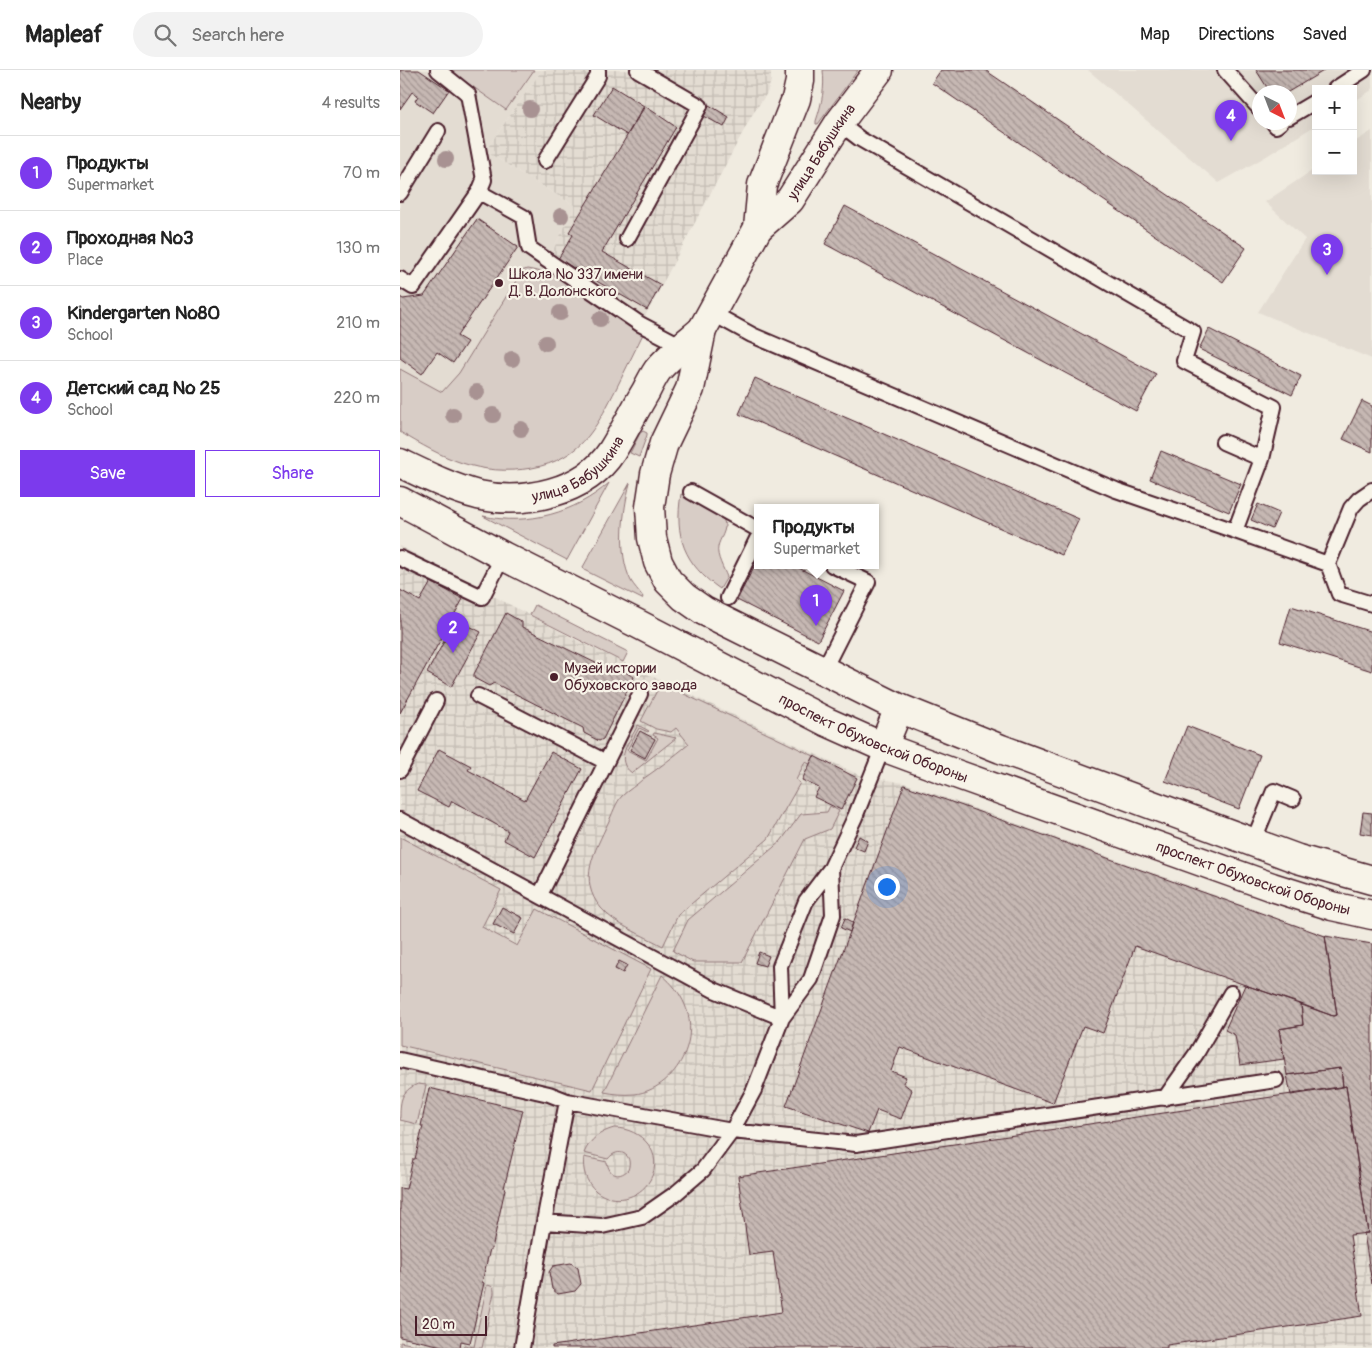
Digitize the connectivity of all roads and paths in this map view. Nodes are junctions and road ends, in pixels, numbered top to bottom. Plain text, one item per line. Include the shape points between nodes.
1 (438, 70) edge
2 (598, 70) edge
3 (638, 70) edge
4 (800, 70) edge
5 (879, 70) edge
6 (1225, 70) edge
7 (1364, 70) edge
8 (1340, 85) edge
9 (1252, 99) edge
10 (1312, 103) edge
11 (1297, 113) edge
12 (839, 123) junction
13 (438, 131) dead end
14 (545, 161) dead end
15 (400, 192) edge
16 (479, 192) junction
17 (758, 228) junction
18 (627, 239) dead end
19 (400, 279) edge
20 (699, 330) junction
21 (1223, 442) dead end
22 (1262, 459) junction
23 (400, 463) edge
24 (1372, 490) edge
25 (691, 492) dead end
26 (400, 501) edge
27 (754, 527) edge
28 (1234, 531) junction
29 (652, 538) joint
30 (754, 545) edge
31 (503, 556) junction
32 (400, 558) edge
33 (1328, 564) junction
34 (840, 569) edge
35 (728, 598) dead end
36 (1372, 604) edge
37 (823, 671) junction
38 (640, 694) dead end
39 (478, 696) dead end
40 (436, 701) dead end
41 (899, 708) junction
42 (883, 746) junction
43 (606, 762) junction
44 (400, 770) edge
45 (1293, 799) dead end
46 (400, 820) edge
47 (1253, 842) junction
48 (831, 868) junction
49 (1372, 880) edge
50 (540, 895) junction
51 (1372, 915) edge
52 (1231, 993) dead end
53 (782, 1018) junction
54 (400, 1060) edge
55 (1276, 1080) dead end
56 (1165, 1098) junction
57 (567, 1101) junction
58 (732, 1131) junction
59 (544, 1222) junction
60 (522, 1348) edge

1 - 16 lane via 468,94 484,180
2 - 14 lane via 598,76
3 - 18 lane via 700,106
4 - 17 main road, улица Бабушкина via 796,99 762,185
5 - 12 main road, улица Бабушкина
6 - 9 lane
7 - 8 lane
10 - 11 lane
12 - 17 main road, улица Бабушкина via 790,200
12 - 22 lane via 860,139 1193,332 1184,361 1274,407
13 - 15 lane
16 - 19 lane via 413,287
16 - 20 lane via 524,217 529,248 640,324
17 - 20 main road, улица Бабушкина
20 - 23 main road, улица Бабушкина via 657,371 611,452 587,476 572,485 540,495 499,498 477,495 440,482
20 - 28 lane via 752,335 1107,486
20 - 29 main road, улица Бабушкина via 690,389 664,443 654,474 650,507
21 - 22 lane
22 - 28 lane
24 - 33 lane via 1351,508
25 - 27 lane
26 - 31 main road, проспект Обуховской Обороны
28 - 33 lane
29 - 37 main road, проспект Обуховской Обороны via 658,562 668,581 684,597 711,615
30 - 35 lane
31 - 32 lane via 482,597
31 - 42 main road, проспект Обуховской Обороны via 827,722
33 - 36 lane via 1340,594
34 - 37 lane via 868,582
37 - 41 main road, проспект Обуховской Обороны
38 - 43 lane
39 - 43 lane
40 - 44 lane
41 - 42 main road
41 - 47 main road, проспект Обуховской Обороны via 1000,750
42 - 48 lane
42 - 51 main road, проспект Обуховской Обороны via 1272,887
43 - 50 lane
45 - 47 lane via 1274,791
46 - 50 lane
47 - 49 main road, проспект Обуховской Обороны via 1298,860
48 - 53 lane via 833,915 811,979
48 - 53 lane via 806,901 780,966
50 - 53 lane via 714,990
52 - 56 lane via 1196,1054
53 - 58 lane via 754,1090
54 - 57 lane via 549,1094
55 - 56 lane
56 - 58 lane via 856,1144
57 - 58 lane
57 - 59 lane
58 - 59 lane via 703,1170 642,1217 602,1226
59 - 60 lane

